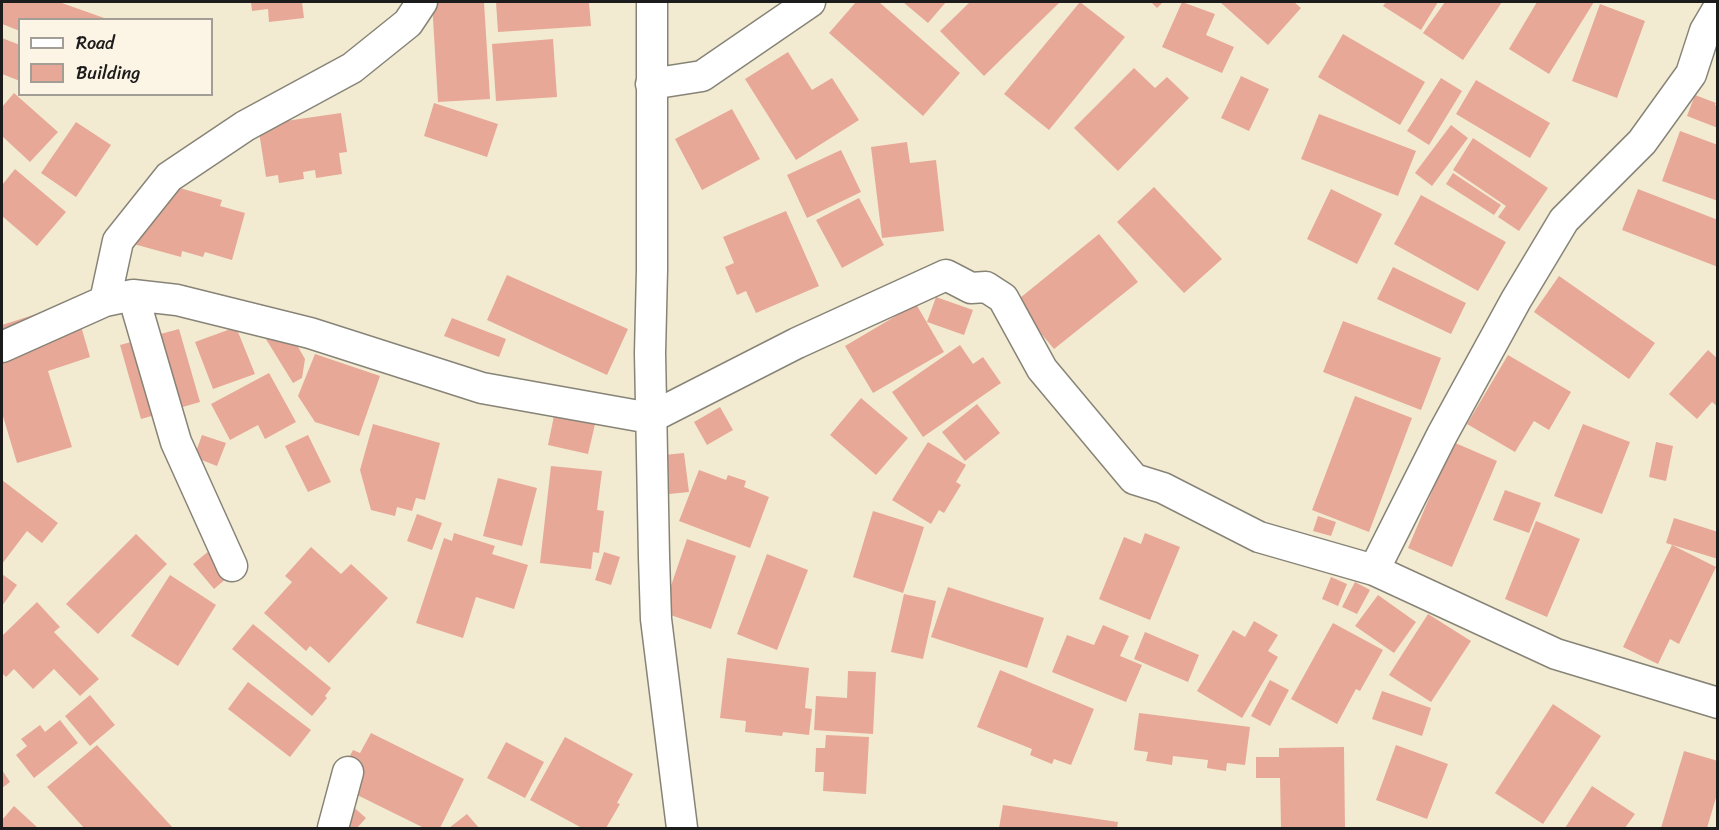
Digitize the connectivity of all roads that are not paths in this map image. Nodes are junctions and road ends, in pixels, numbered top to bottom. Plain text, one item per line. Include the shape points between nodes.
1 (422, 2) edge
2 (652, 2) edge
3 (810, 2) edge
4 (1718, 9) edge
5 (651, 84) junction
6 (119, 298) junction
7 (2, 347) edge
8 (650, 417) junction
9 (232, 566) dead end
10 (1374, 570) junction
11 (1718, 703) edge
12 (348, 772) dead end
13 (333, 828) edge
14 (682, 828) edge

1 - 6 street via 408,23 352,68 245,126 168,177 118,241
2 - 5 street
3 - 5 street via 702,76
4 - 10 street via 1705,31 1691,74 1642,142 1564,220 1442,435
5 - 8 street
6 - 7 street
6 - 8 street via 177,300 310,333 482,388
6 - 9 street via 176,442
8 - 10 street via 797,343 946,275 971,288 986,287 1003,298 1042,369 1134,479 1163,488 1259,537
8 - 14 street via 656,619
10 - 11 street via 1556,654
12 - 13 street

